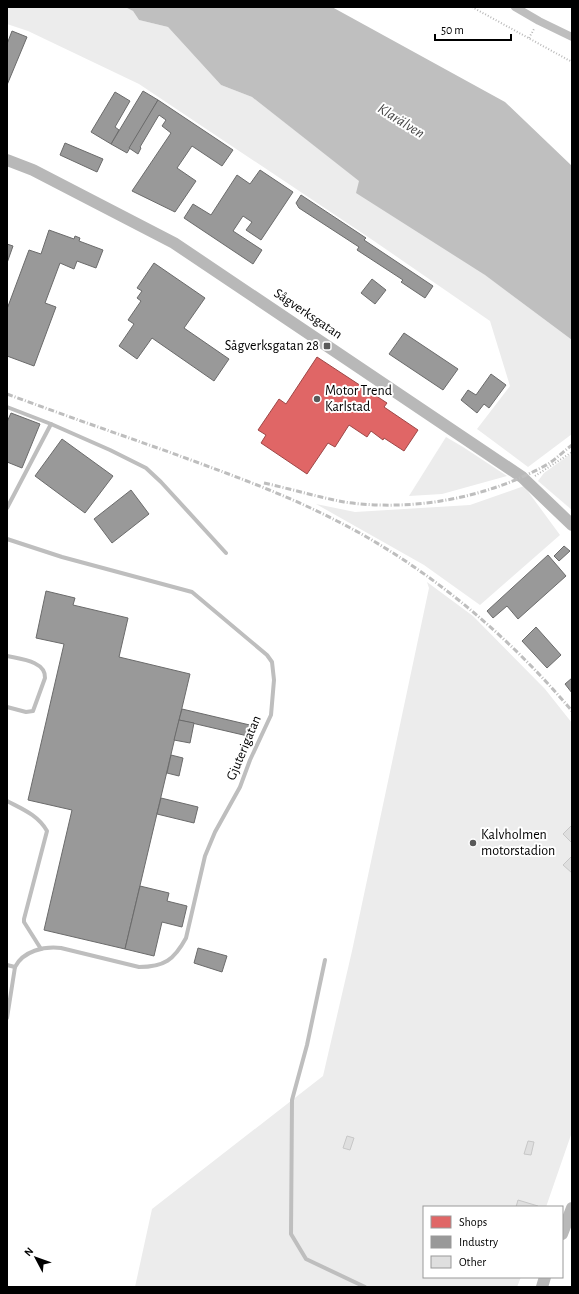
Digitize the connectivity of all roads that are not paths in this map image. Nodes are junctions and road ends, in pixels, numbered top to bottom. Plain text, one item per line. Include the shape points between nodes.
1 (514, 7) edge
2 (572, 27) edge
3 (570, 36) edge
4 (7, 160) edge
5 (7, 407) edge
6 (51, 424) junction
7 (7, 508) edge
8 (572, 525) edge
9 (7, 539) edge
10 (226, 553) dead end
11 (7, 656) edge
12 (7, 707) edge
13 (7, 801) edge
14 (42, 949) junction
15 (325, 960) dead end
16 (7, 965) edge
17 (15, 967) junction
18 (7, 1018) edge
19 (572, 1208) edge
20 (563, 1231) edge
21 (365, 1287) edge

1 - 3 street
2 - 3 street
4 - 8 street, Sågverksgatan via 33,170 174,242 527,481
5 - 6 lane
6 - 7 lane
6 - 10 lane via 146,468
9 - 14 lane, Gjuterigatan via 62,557 192,592 267,655 272,662 274,680 271,715 240,787 205,856 186,938 175,956 162,964 140,967 61,948 49,946
11 - 12 lane via 39,665 45,673 45,678 33,711 26,712
13 - 14 lane via 33,814 48,831 24,919
14 - 17 lane, Gjuterigatan via 18,960
15 - 21 lane via 292,1100 291,1234 306,1259
16 - 17 lane
17 - 18 lane
19 - 20 street

